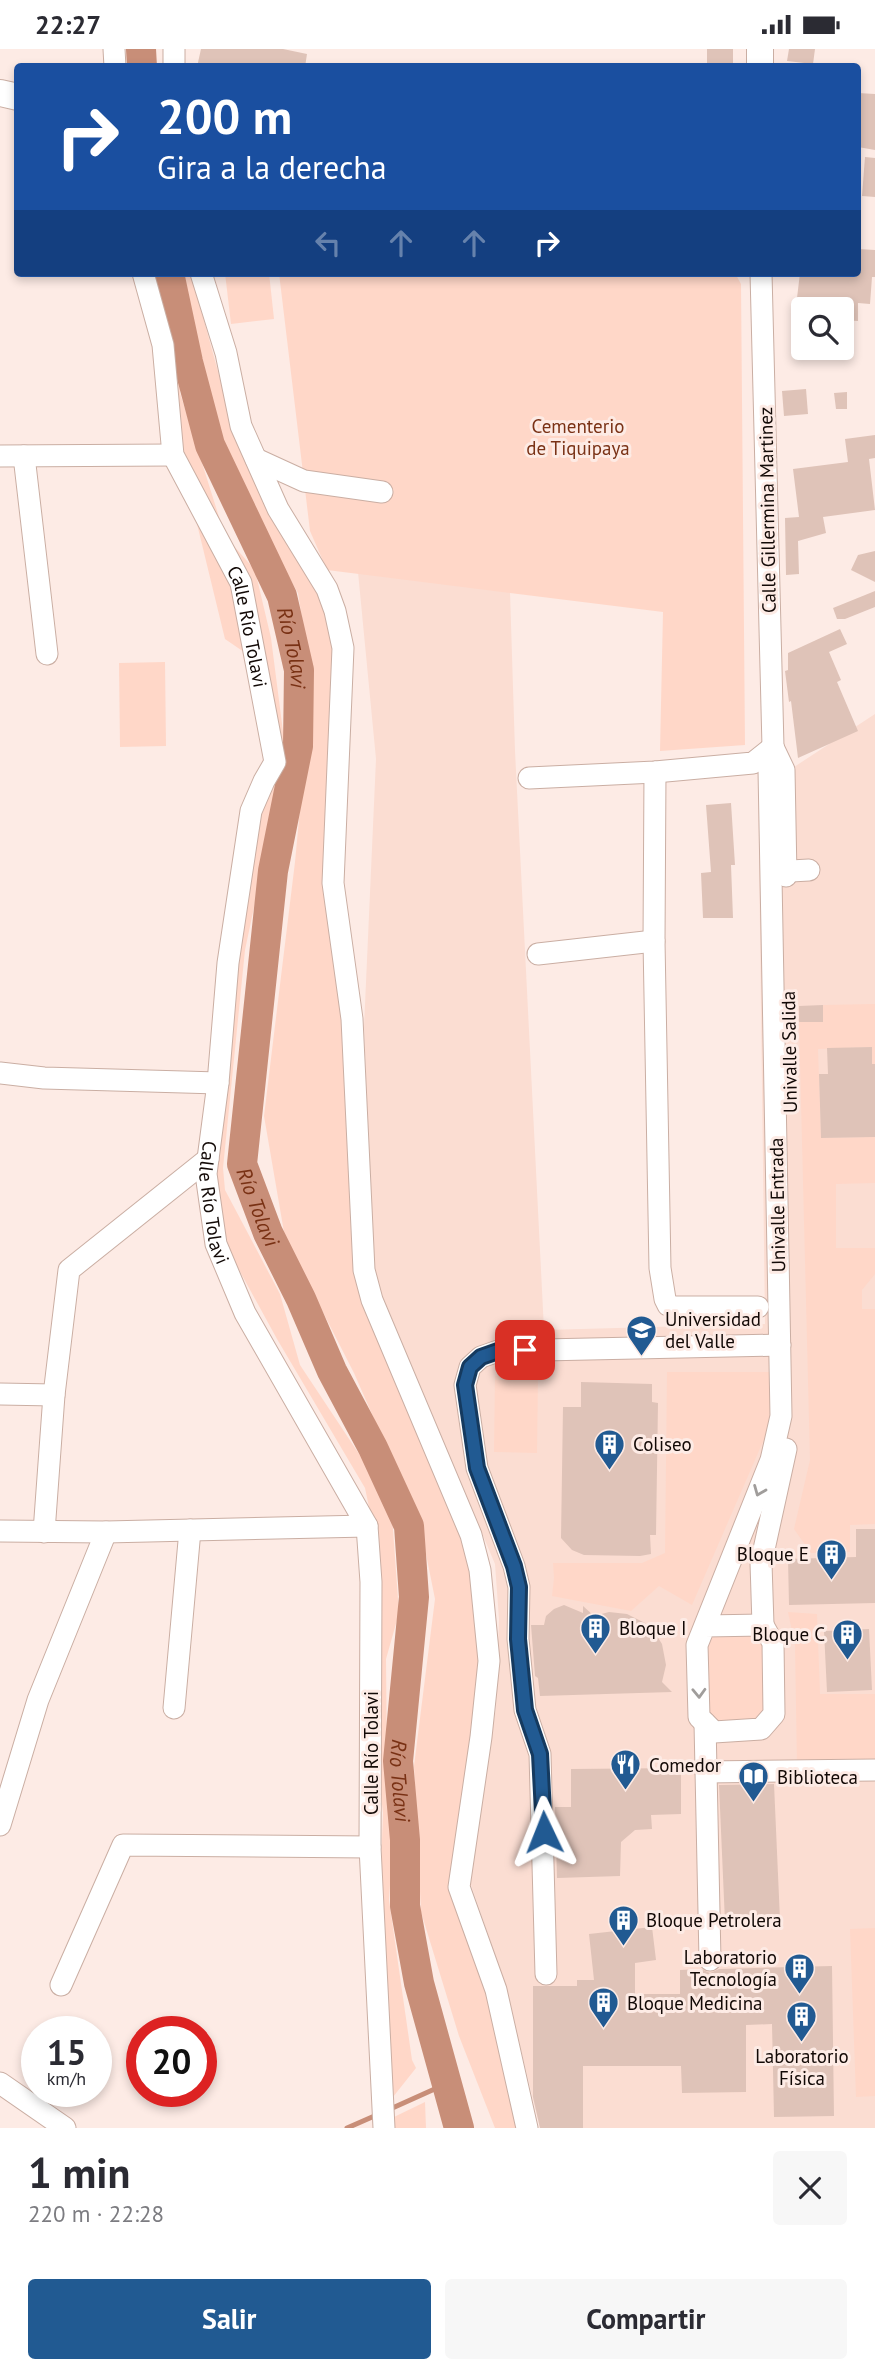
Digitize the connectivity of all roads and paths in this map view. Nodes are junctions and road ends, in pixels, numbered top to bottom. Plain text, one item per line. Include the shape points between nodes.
1 (144, 277) edge
2 (202, 277) edge
3 (761, 277) edge
4 (173, 455) junction
5 (0, 456) edge
6 (24, 456) junction
7 (256, 459) junction
8 (382, 492) dead end
9 (47, 654) dead end
10 (773, 747) junction
11 (654, 772) junction
12 (529, 778) dead end
13 (809, 870) dead end
14 (778, 872) junction
15 (654, 941) junction
16 (538, 954) dead end
17 (780, 994) junction
18 (0, 1073) edge
19 (218, 1083) junction
20 (208, 1159) junction
21 (758, 1307) dead end
22 (780, 1345) junction
23 (0, 1394) edge
24 (54, 1395) junction
25 (367, 1526) junction
26 (190, 1530) junction
27 (0, 1531) edge
28 (44, 1532) junction
29 (106, 1532) junction
30 (762, 1625) junction
31 (705, 1626) junction
32 (174, 1708) dead end
33 (705, 1723) junction
34 (875, 1770) edge
35 (706, 1772) junction
36 (0, 1825) edge
37 (370, 1847) junction
38 (710, 1960) dead end
39 (546, 1975) dead end
40 (61, 1985) dead end
41 (2, 2092) edge
42 (65, 2128) edge
43 (384, 2128) edge
44 (527, 2128) edge

1 - 4 street, Calle Río Tolavi via 163,345
2 - 7 street via 226,353 241,426
3 - 10 street, Calle Gillermina Martinez
4 - 6 street
4 - 19 street, Calle Río Tolavi via 241,583 275,762 251,811 228,963
5 - 6 street
6 - 9 street
7 - 8 street via 304,481
7 - 44 street via 278,509 327,589 343,648 334,883 352,1019 364,1270 372,1300 471,1535 480,1570 489,1661 459,1887 496,1990
10 - 11 street via 753,763
10 - 14 street, Calle Gillermina Martinez
11 - 12 street
11 - 15 street
13 - 14 street
14 - 17 street, Univalle Entrada
15 - 16 street
15 - 21 street via 657,1186 660,1268 666,1299 675,1307
17 - 22 street, Univalle Entrada
17 - 30 street, Univalle Salida via 794,1414 761,1563
18 - 19 street
19 - 20 street, Calle Río Tolavi
20 - 24 street via 69,1270
20 - 25 street, Calle Río Tolavi via 216,1244 245,1313
22 -> 31 street, Univalle Entrada via 781,1416 771,1459
22 - 39 street via 498,1351 470,1367 465,1385 477,1468 519,1587 518,1639 525,1710 540,1754
23 - 24 street
24 - 28 street
25 - 26 street
25 - 37 street, Calle Río Tolavi
26 - 29 street
26 - 32 street
27 - 28 street
28 - 29 street
29 - 36 street via 38,1700
30 - 31 street
30 - 33 street via 773,1643 774,1714 761,1729 714,1732
31 -> 33 street via 697,1646 699,1717
33 - 35 street
34 - 35 street
35 - 38 street
37 - 40 street via 123,1845
37 - 43 street, Calle Río Tolavi
41 - 42 street

